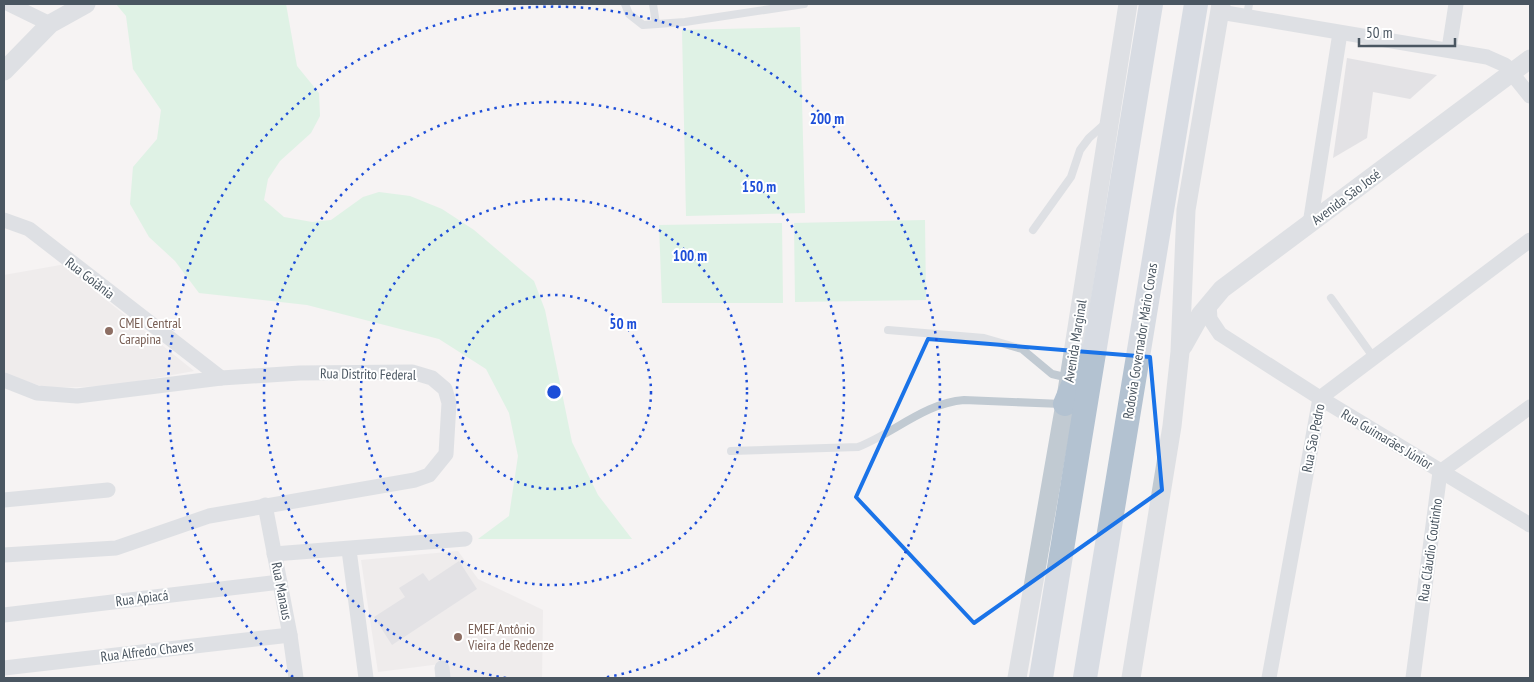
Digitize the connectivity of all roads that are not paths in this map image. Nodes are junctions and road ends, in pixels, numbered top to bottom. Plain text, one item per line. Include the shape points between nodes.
1 (9, 4) edge
2 (86, 4) edge
3 (624, 4) edge
4 (653, 4) edge
5 (804, 4) edge
6 (1128, 4) edge
7 (1151, 4) edge
8 (1196, 4) edge
9 (1456, 4) edge
10 (1221, 8) edge
11 (1248, 10) edge
12 (50, 24) junction
13 (656, 24) junction
14 (1340, 32) junction
15 (1449, 49) junction
16 (1530, 60) edge
17 (4, 70) edge
18 (1513, 73) junction
19 (1530, 96) edge
20 (1108, 120) junction
21 (4, 220) edge
22 (1310, 224) junction
23 (1033, 230) dead end
24 (1530, 240) edge
25 (1331, 298) dead end
26 (1209, 304) junction
27 (1101, 320) junction
28 (888, 330) dead end
29 (1188, 333) junction
30 (1220, 334) junction
31 (1180, 352) junction
32 (1374, 358) junction
33 (221, 378) junction
34 (1069, 378) junction
35 (4, 380) edge
36 (1320, 398) junction
37 (1065, 404) junction
38 (1530, 407) edge
39 (730, 451) dead end
40 (1440, 472) junction
41 (108, 490) dead end
42 (4, 500) edge
43 (265, 505) junction
44 (1530, 525) edge
45 (465, 539) dead end
46 (348, 550) junction
47 (274, 554) junction
48 (4, 555) edge
49 (280, 582) junction
50 (4, 615) edge
51 (290, 635) junction
52 (4, 668) edge
53 (296, 678) edge
54 (366, 678) edge
55 (1017, 678) edge
56 (1041, 678) edge
57 (1085, 678) edge
58 (1131, 678) edge
59 (1269, 678) edge
60 (1413, 678) edge

1 - 12 street
2 - 12 street
3 - 13 lane via 629,14 643,25
4 - 13 lane
5 - 13 lane
6 - 20 street, Avenida Marginal
7 - 27 main road
8 - 57 main road, Rodovia Governador Mário Covas
9 - 15 street
10 - 11 street
10 - 31 street via 1186,210
11 - 14 street
12 - 17 street
14 - 15 street
14 - 22 street
15 - 18 street via 1497,60
16 - 18 street, Avenida São José
18 - 19 street
18 - 22 street, Avenida São José
20 - 23 lane via 1080,150 1071,177
20 - 34 street, Avenida Marginal
21 - 33 street, Rua Goiânia via 29,230
22 - 26 street, Avenida São José via 1222,289
24 - 32 street, Rua São Pedro
25 - 32 lane
26 - 29 street, Avenida São José
26 - 30 street via 1210,319
27 - 37 main road
27 - 56 main road
28 - 34 lane via 984,338 1022,349 1052,374
29 - 30 street, Rua Guimarães Júnior via 1205,331
29 - 31 street, Avenida São José
30 - 36 street, Rua Guimarães Júnior
31 - 58 street via 1172,426
32 - 36 street, Rua São Pedro
33 - 35 street, Rua Distrito Federal via 77,396 37,393
33 - 43 street, Rua Distrito Federal via 300,373 412,372 432,378 445,389 449,402 446,454 428,475 415,480
34 - 37 street, Avenida Marginal
36 - 40 street, Rua Guimarães Júnior
36 - 59 street, Rua São Pedro
37 - 39 lane via 948,401 858,447
37 - 55 street, Avenida Marginal
38 - 40 street
40 - 44 street, Rua Guimarães Júnior
40 - 60 street, Rua Cláudio Coutinho
41 - 42 street
43 - 47 street, Rua Manaus
43 - 48 street, Rua Distrito Federal via 209,516 116,548
45 - 46 street
46 - 47 street
46 - 54 street
47 - 49 street, Rua Manaus
49 - 50 street, Rua Apiacá
49 - 51 street, Rua Manaus
51 - 52 street, Rua Alfredo Chaves
51 - 53 street, Rua Manaus

